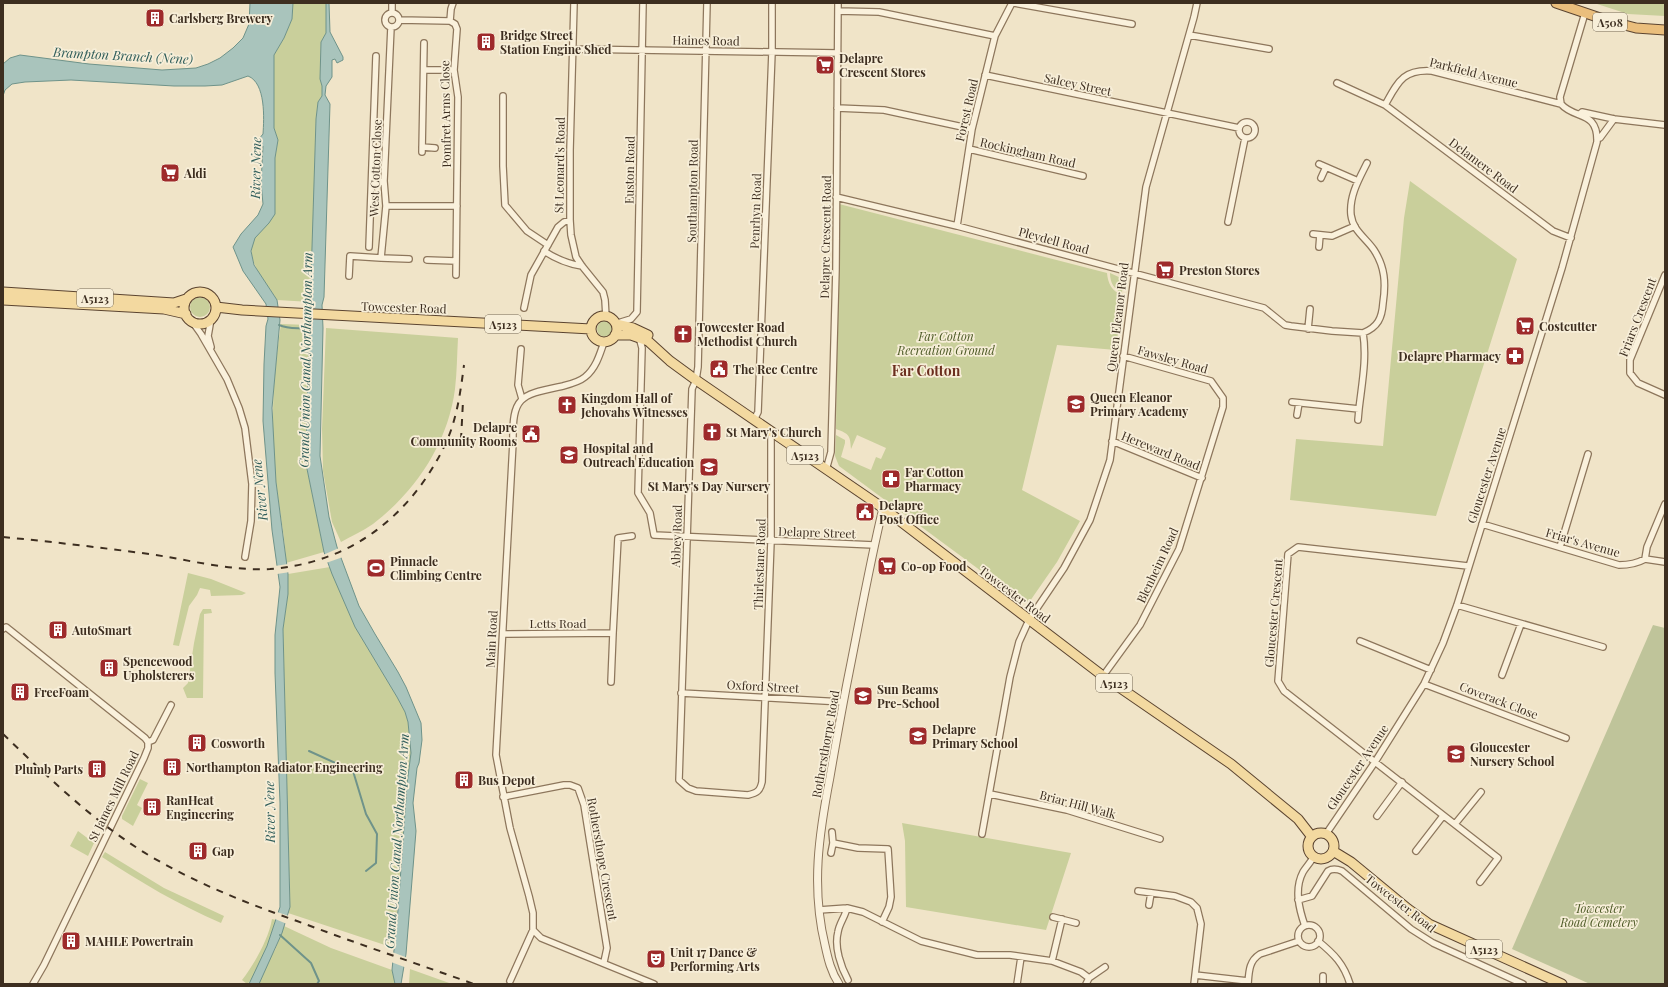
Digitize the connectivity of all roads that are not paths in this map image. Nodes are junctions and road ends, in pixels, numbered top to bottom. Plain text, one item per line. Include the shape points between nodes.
1 (392, 3) edge
2 (453, 3) edge
3 (574, 3) edge
4 (643, 3) edge
5 (707, 3) edge
6 (772, 3) edge
7 (838, 3) edge
8 (1013, 3) edge
9 (1196, 3) edge
10 (1556, 3) edge
11 (392, 12) junction
12 (838, 12) junction
13 (1585, 13) junction
14 (399, 20) junction
15 (450, 21) junction
16 (1132, 24) dead end
17 (391, 27) junction
18 (1665, 30) edge
19 (1189, 35) junction
20 (995, 36) junction
21 (424, 43) dead end
22 (573, 48) junction
23 (1269, 49) dead end
24 (642, 50) junction
25 (706, 52) junction
26 (772, 52) junction
27 (838, 53) junction
28 (376, 56) dead end
29 (424, 70) junction
30 (454, 70) junction
31 (986, 75) junction
32 (1337, 83) dead end
33 (503, 96) dead end
34 (1561, 104) junction
35 (1385, 105) junction
36 (837, 108) junction
37 (1166, 114) junction
38 (1579, 114) junction
39 (1614, 119) junction
40 (1665, 125) edge
41 (1239, 128) junction
42 (972, 129) junction
43 (1245, 138) junction
44 (1597, 139) junction
45 (435, 148) dead end
46 (968, 149) junction
47 (1367, 163) dead end
48 (1319, 164) dead end
49 (1326, 167) junction
50 (1083, 176) dead end
51 (1321, 178) dead end
52 (384, 181) junction
53 (1358, 181) junction
54 (372, 183) junction
55 (836, 197) junction
56 (386, 206) junction
57 (457, 206) junction
58 (570, 220) junction
59 (1228, 222) dead end
60 (957, 226) junction
61 (1355, 226) junction
62 (1313, 234) dead end
63 (1320, 235) junction
64 (1571, 238) junction
65 (548, 245) junction
66 (370, 247) dead end
67 (1319, 247) dead end
68 (544, 252) junction
69 (381, 258) junction
70 (409, 259) dead end
71 (427, 260) dead end
72 (456, 261) junction
73 (582, 266) junction
74 (1133, 272) junction
75 (456, 275) dead end
76 (1665, 275) edge
77 (349, 276) dead end
78 (3, 292) edge
79 (186, 299) junction
80 (3, 300) edge
81 (216, 307) junction
82 (524, 308) dead end
83 (1310, 309) dead end
84 (188, 317) junction
85 (606, 317) junction
86 (210, 319) junction
87 (615, 324) junction
88 (591, 329) junction
89 (1308, 329) junction
90 (1363, 333) junction
91 (615, 335) junction
92 (639, 337) junction
93 (604, 342) junction
94 (521, 349) dead end
95 (212, 353) junction
96 (1123, 356) junction
97 (696, 380) junction
98 (1665, 395) edge
99 (522, 399) junction
100 (1292, 402) dead end
101 (1299, 403) junction
102 (1223, 407) joint
103 (1359, 409) junction
104 (1297, 415) dead end
105 (754, 420) junction
106 (1358, 420) dead end
107 (771, 432) junction
108 (1112, 442) junction
109 (1588, 454) dead end
110 (826, 470) junction
111 (1202, 478) junction
112 (1665, 504) edge
113 (883, 508) junction
114 (1482, 524) junction
115 (632, 536) dead end
116 (687, 536) junction
117 (771, 541) junction
118 (874, 545) junction
119 (1560, 547) junction
120 (245, 557) dead end
121 (1645, 558) junction
122 (1665, 562) edge
123 (1468, 566) junction
124 (1457, 605) junction
125 (1029, 620) junction
126 (1521, 624) junction
127 (3, 629) edge
128 (503, 634) junction
129 (613, 634) junction
130 (1360, 642) dead end
131 (1603, 647) dead end
132 (1430, 670) junction
133 (1502, 675) dead end
134 (1103, 676) junction
135 (611, 682) dead end
136 (1424, 684) junction
137 (681, 693) junction
138 (765, 697) junction
139 (843, 702) junction
140 (171, 705) dead end
141 (1566, 738) dead end
142 (148, 742) junction
143 (1375, 762) junction
144 (1402, 782) junction
145 (1481, 792) dead end
146 (990, 794) junction
147 (503, 797) junction
148 (1377, 816) dead end
149 (1443, 816) junction
150 (1455, 824) junction
151 (832, 832) dead end
152 (982, 834) dead end
153 (1326, 834) junction
154 (1312, 837) junction
155 (1160, 839) dead end
156 (833, 843) junction
157 (1333, 851) junction
158 (1416, 851) dead end
159 (831, 853) dead end
160 (1314, 856) junction
161 (1480, 882) dead end
162 (1138, 891) dead end
163 (1151, 893) junction
164 (1298, 900) junction
165 (1149, 905) dead end
166 (847, 908) junction
167 (819, 910) junction
168 (1053, 917) dead end
169 (1062, 919) junction
170 (882, 922) junction
171 (1076, 923) dead end
172 (1305, 926) junction
173 (533, 930) junction
174 (1299, 941) junction
175 (1318, 941) junction
176 (1473, 944) junction
177 (1021, 957) junction
178 (1467, 958) junction
179 (1052, 961) junction
180 (604, 962) junction
181 (1105, 967) dead end
182 (1195, 975) junction
183 (1323, 976) dead end
184 (848, 980) dead end
185 (510, 981) dead end
186 (1087, 981) edge
187 (1248, 983) edge
188 (33, 984) edge
189 (654, 984) edge
190 (839, 984) edge
191 (1017, 984) edge
192 (1194, 984) edge
193 (1323, 984) edge
194 (1350, 984) edge
195 (1523, 984) edge
196 (1562, 984) edge

1 - 11 street
2 - 15 street
3 - 22 street, St Leonard's Road
4 - 24 street, Euston Road
5 - 25 street, Southampton Road
6 - 26 street, Penrhyn Road
7 - 12 street, Delapre Crescent Road
8 - 16 street
8 - 20 street, Forest Road
9 - 19 street, Queen Eleanor Road
10 - 13 highway, A508
11 - 14 street via 397,14
11 - 17 street via 386,15 384,20
12 - 20 street via 879,12
12 - 27 street, Delapre Crescent Road
13 - 18 highway, A508 via 1636,28
13 - 34 street via 1560,97
14 - 15 street
14 - 17 street via 398,25
15 - 30 street, Pomfret Arms Close via 457,29
17 - 52 street, West Cotton Close
19 - 23 street
19 - 37 street, Queen Eleanor Road
20 - 31 street, Forest Road
21 - 29 street
22 - 24 street, Haines Road
22 - 58 street, St Leonard's Road
24 - 25 street, Haines Road
24 - 87 street, Euston Road via 637,312 631,319
25 - 26 street, Haines Road
25 - 97 street, Southampton Road
26 - 27 street, Haines Road
26 - 105 street, Penrhyn Road via 758,412
27 - 36 street, Delapre Crescent Road
28 - 54 street
29 - 30 street
29 - 45 street via 422,150
30 - 57 street, Pomfret Arms Close via 458,97
31 - 37 street, Salcey Street
31 - 42 street, Forest Road
32 - 35 street, Delamere Road
33 - 65 street via 505,206 527,231
34 - 35 street, Parkfield Avenue via 1432,71 1419,70 1408,73 1396,86
34 - 38 street, Parkfield Avenue
35 - 64 street, Delamere Road via 1553,231
36 - 42 street via 884,110
36 - 55 street, Delapre Crescent Road
37 - 41 street, Salcey Street
37 - 74 street, Queen Eleanor Road via 1146,187
38 - 39 street via 1582,112
38 - 44 street via 1593,123
39 - 40 street
39 - 44 street
41 - 43 street
41 - 43 street via 1245,123 1254,128 1253,135
42 - 46 street, Forest Road
43 - 59 street
44 - 64 street, Gloucester Avenue
46 - 50 street, Rockingham Road
46 - 60 street, Forest Road
47 - 53 street
48 - 49 street
49 - 51 street
49 - 53 street
52 - 54 street
52 - 56 street, West Cotton Close
53 - 61 street via 1351,206
54 - 66 street
55 - 60 street, Pleydell Road
55 - 110 street, Delapre Crescent Road via 831,452
56 - 57 street
56 - 69 street, West Cotton Close
57 - 72 street, Pomfret Arms Close
58 - 65 street via 558,227
58 - 73 street, St Leonard's Road via 573,246
60 - 74 street, Pleydell Road
61 - 63 street via 1332,236
61 - 90 street via 1374,250 1385,279 1380,320 1376,326
62 - 63 street
63 - 67 street
64 - 114 street, Gloucester Avenue
65 - 68 street
68 - 73 street via 555,259
68 - 82 street via 531,275
69 - 70 street
69 - 77 street via 350,256
71 - 72 street
72 - 75 street, Pomfret Arms Close
73 - 85 street, St Leonard's Road via 603,292
74 - 89 street, Pleydell Road via 1264,308 1285,325
74 - 96 street, Queen Eleanor Road
76 - 98 street, Friars Crescent via 1630,360 1630,373 1638,383
78 - 79 main road, A5123 via 174,303
79 - 81 main road, A5123 via 195,293 206,293
79 - 84 main road via 184,311
80 - 84 main road, A5123 via 164,309
81 - 86 main road
81 - 88 main road, Towcester Road / A5123
83 - 89 street
84 - 86 main road, A5123 via 199,324
84 - 95 street
85 - 87 main road
85 - 88 main road via 596,319
86 - 95 street via 208,336
87 - 91 main road
87 - 97 main road, Towcester Road / A5123 via 633,328 652,337
88 - 93 main road via 593,336
89 - 90 street
90 - 103 street via 1365,346
91 - 92 main road, Towcester Road / A5123
91 - 93 main road via 611,340
92 - 97 main road, Towcester Road / A5123 via 648,341
92 - 116 street, Delapre Street via 642,348 638,494 650,513 654,535
93 - 99 street via 595,365 586,376 572,384 532,392
94 - 99 street via 518,385
95 - 120 street via 227,379 245,428 252,484 251,521
96 - 102 street, Fawsley Road via 1211,381 1223,398
96 - 108 street, Queen Eleanor Road
97 - 105 main road, Towcester Road / A5123
97 - 116 street, Abbey Road via 692,389
99 - 128 street, Main Road via 512,421
100 - 101 street
101 - 103 street
101 - 104 street
102 - 111 street, Blenheim Road
103 - 106 street
105 - 107 main road, Towcester Road / A5123
107 - 110 main road, Towcester Road / A5123
107 - 117 street, Thirlestane Road
108 - 111 street, Hereward Road
108 - 125 street, Queen Eleanor Road via 1110,460 1090,520 1064,568
109 - 119 street
110 - 113 main road, Towcester Road / A5123
111 - 134 street, Blenheim Road via 1179,549 1140,625
112 - 121 street
113 - 118 street, Rothersthorpe Road
113 - 125 main road, Towcester Road / A5123
114 - 119 street, Friar's Avenue
114 - 123 street, Gloucester Avenue
115 - 129 street via 618,538
116 - 117 street, Delapre Street
116 - 137 street, Abbey Road
117 - 118 street, Delapre Street
117 - 138 street, Thirlestane Road
118 - 139 street, Rothersthorpe Road
119 - 121 street, Friar's Avenue via 1619,565 1638,563
121 - 122 street
123 - 124 street, Gloucester Avenue
123 - 143 street, Gloucester Crescent via 1298,547 1288,554 1278,681 1284,692
124 - 126 street
124 - 132 street, Gloucester Avenue
125 - 134 main road, Towcester Road / A5123
125 - 146 street, Queen Eleanor Road via 1014,659
126 - 131 street
126 - 133 street
127 - 142 street, St James Mill Road via 6,627
128 - 129 street, Letts Road
128 - 147 street, Main Road via 496,755
129 - 135 street
130 - 132 street
132 - 136 street, Gloucester Avenue
134 - 154 main road, Towcester Road / A5123 via 1231,764 1298,819
136 - 141 street, Coverack Close
136 - 143 street, Gloucester Avenue
137 - 138 street, Oxford Street
137 - 138 street, Abbey Road via 679,780 696,791 748,795 760,790 762,782
138 - 139 street, Oxford Street
139 - 167 street, Rothersthorpe Road via 820,832 816,888
140 - 142 street via 153,740
142 - 188 street, St James Mill Road via 144,758
143 - 144 street
143 - 153 street, Gloucester Avenue
144 - 148 street
144 - 149 street
145 - 150 street
146 - 152 street, Queen Eleanor Road
146 - 155 street, Briar Hill Walk via 1067,810
147 - 173 street, Main Road via 529,896
147 - 180 street, Rothersthope Crescent via 564,785 578,788 584,805 607,948
149 - 150 street
149 - 158 street
150 - 161 street via 1498,858
151 - 156 street
153 - 154 main road via 1318,833
153 - 157 main road via 1334,843
154 - 160 main road via 1308,847
156 - 159 street
156 - 170 street via 858,848 888,849 891,897
157 - 160 main road via 1324,858
157 - 176 main road, Towcester Road / A5123 via 1352,862 1429,924
160 - 164 street via 1302,873
162 - 163 street
163 - 165 street
163 - 182 street via 1184,899 1197,908 1200,924
164 - 172 street
164 - 178 street, Towcester Road via 1312,896 1332,868 1342,871 1422,937
166 - 167 street
166 - 170 street via 863,912
166 - 184 street via 838,931 838,949 842,968
167 - 190 street, Rothersthorpe Road via 830,967
168 - 169 street
169 - 171 street
169 - 179 street
170 - 177 street via 921,941 938,946 977,955
172 - 174 street via 1298,934
172 - 175 street via 1316,928 1320,934
173 - 180 street via 541,938
173 - 185 street, Main Road
174 - 175 street via 1309,947
174 - 187 street via 1255,958 1249,969
175 - 194 street via 1336,956
176 - 178 street
176 - 196 main road, Towcester Road / A5123
177 - 179 street
177 - 191 street
178 - 195 street, Towcester Road
179 - 186 street via 1081,972
180 - 189 street
181 - 186 street
182 - 187 street
182 - 192 street
183 - 193 street

